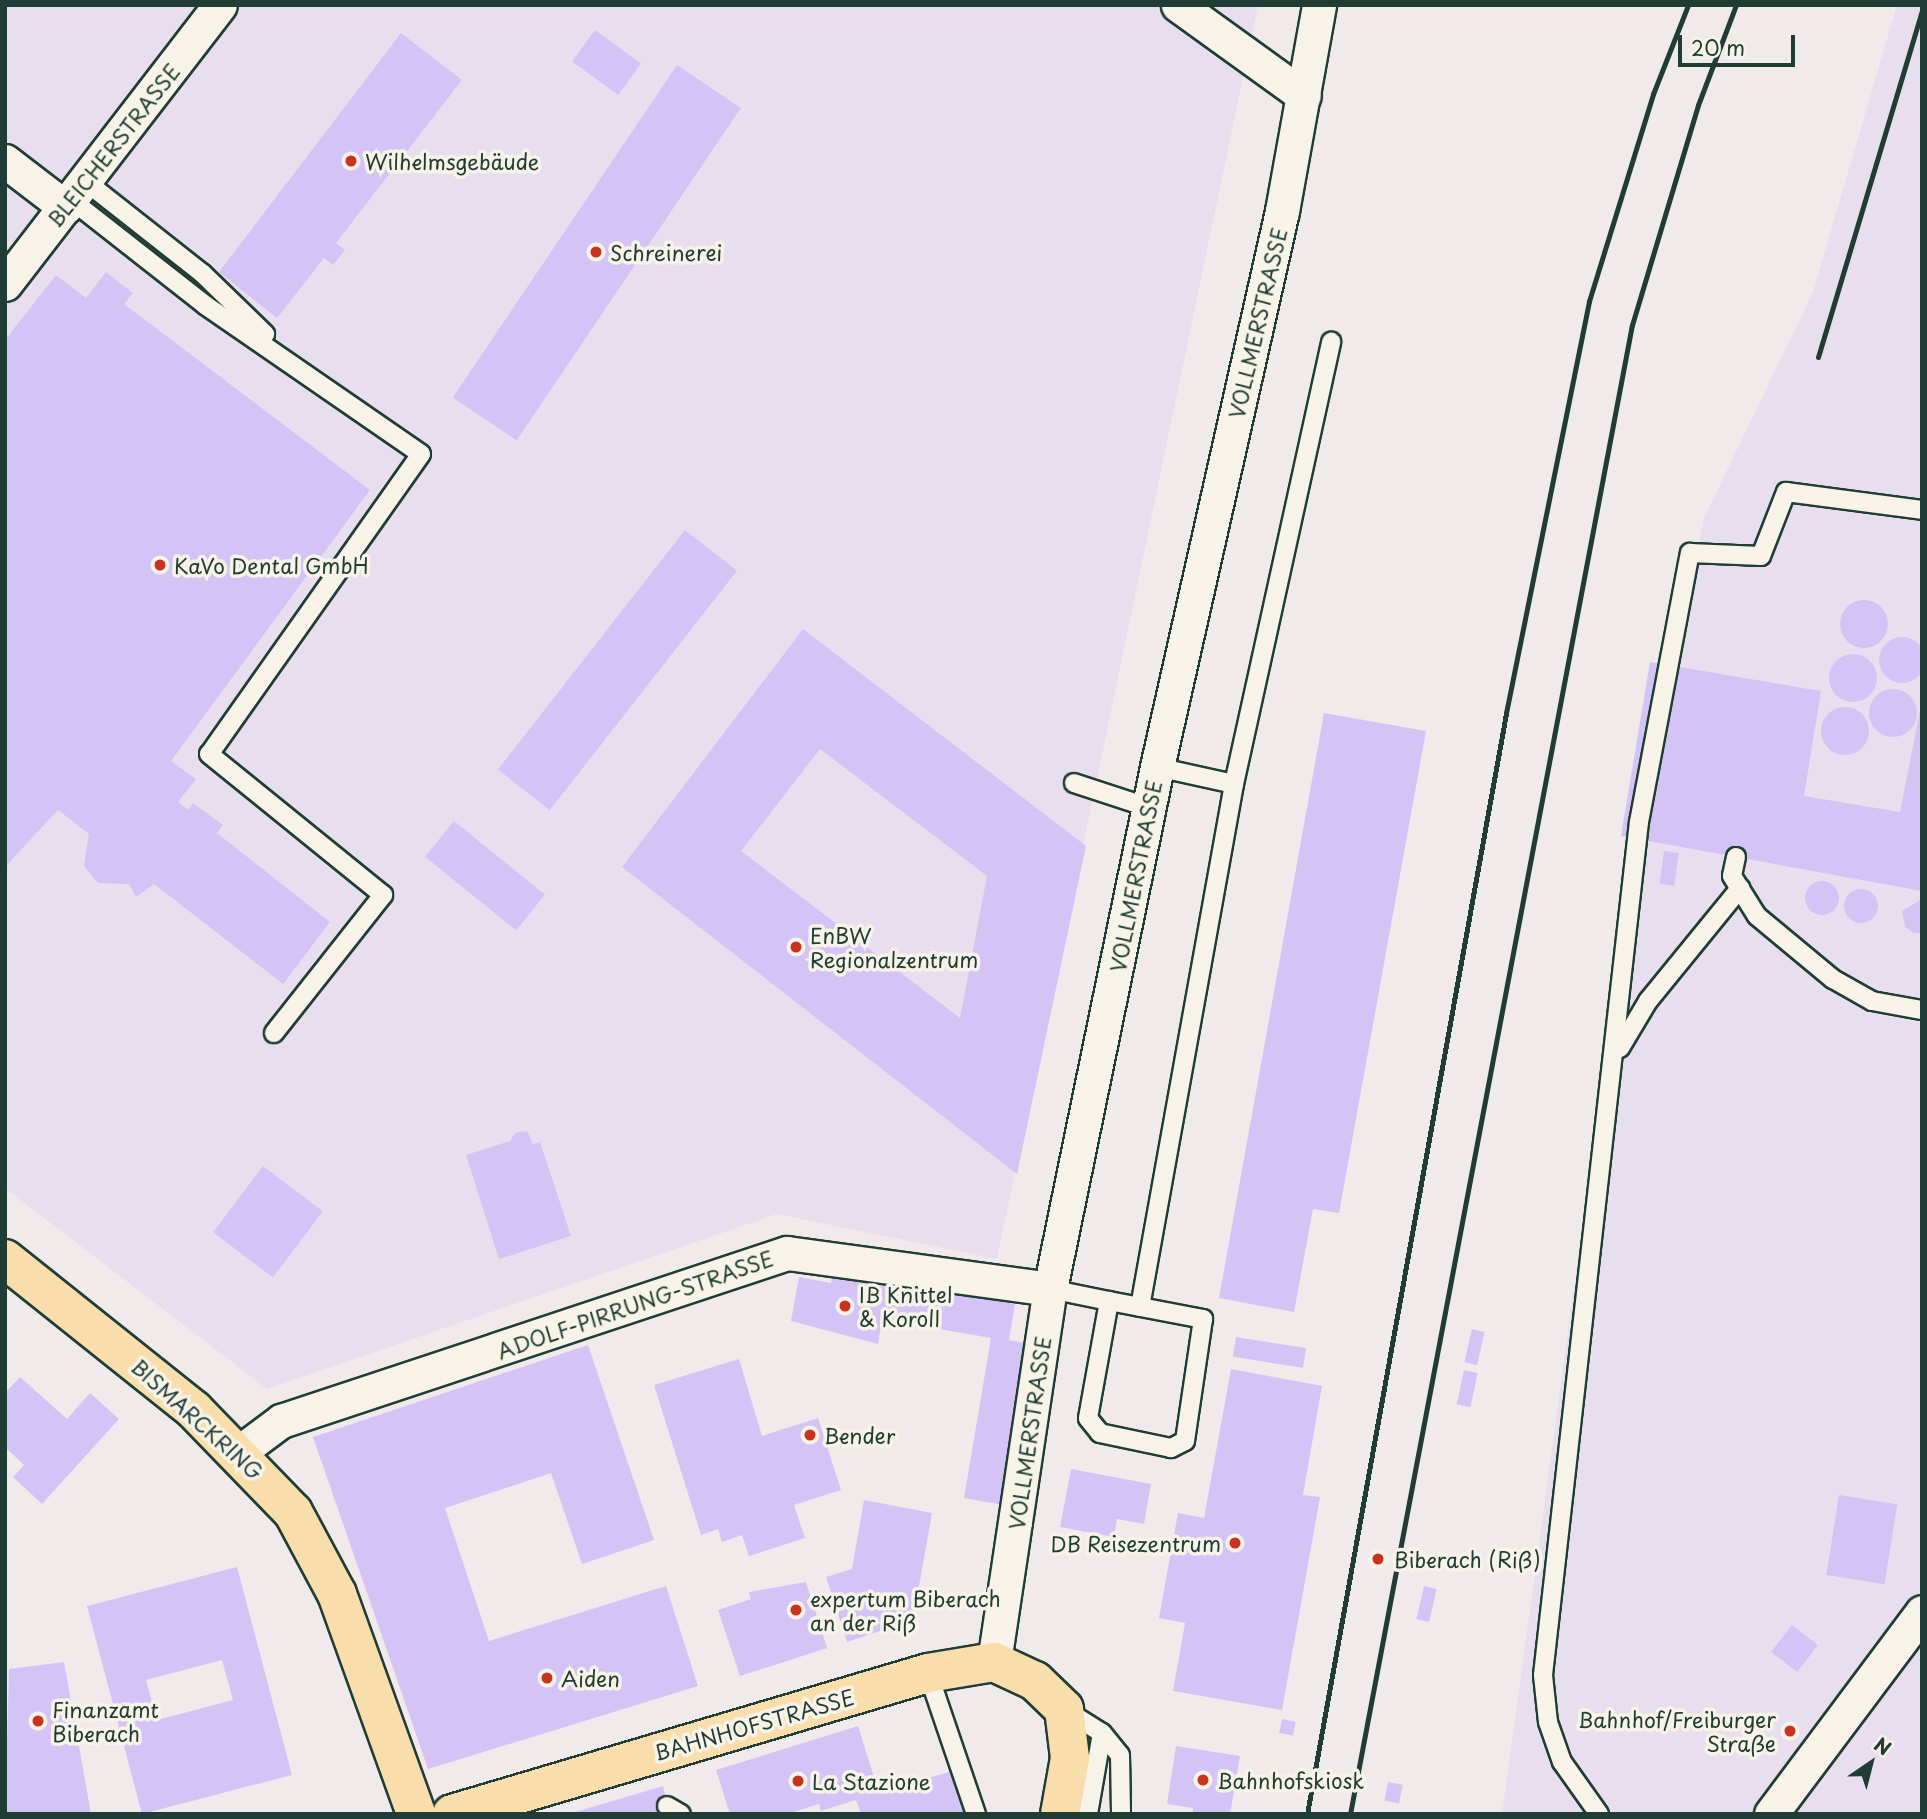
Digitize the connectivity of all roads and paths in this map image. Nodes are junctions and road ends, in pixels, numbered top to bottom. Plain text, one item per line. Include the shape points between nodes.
1 (220, 5) edge
2 (1178, 5) edge
3 (1319, 5) edge
4 (1304, 96) junction
5 (5, 161) edge
6 (73, 196) junction
7 (5, 285) edge
8 (1331, 342) dead end
9 (1922, 510) edge
10 (1157, 767) junction
11 (1074, 783) dead end
12 (1234, 784) junction
13 (1150, 808) junction
14 (1736, 857) dead end
15 (1740, 888) junction
16 (1922, 1010) edge
17 (274, 1032) dead end
18 (1617, 1053) junction
19 (5, 1259) edge
20 (1050, 1289) junction
21 (1109, 1301) junction
22 (1140, 1307) junction
23 (238, 1453) junction
24 (1922, 1612) edge
25 (994, 1662) junction
26 (928, 1673) junction
27 (1058, 1702) junction
28 (1102, 1733) junction
29 (1125, 1794) junction
30 (416, 1814) edge
31 (452, 1814) edge
32 (976, 1814) edge
33 (1060, 1814) edge
34 (1088, 1814) edge
35 (1121, 1814) edge
36 (1133, 1814) edge
37 (1600, 1814) edge
38 (1771, 1814) edge

1 - 6 street, BLEICHERSTRASSE
2 - 4 street
3 - 4 street, VOLLMERSTRASSE
4 - 10 street, VOLLMERSTRASSE
5 - 6 street
6 - 7 street, BLEICHERSTRASSE
6 - 17 lane via 205,305 293,361 421,454 209,754 383,895
8 - 12 lane
9 - 18 lane via 1786,492 1761,555 1690,554 1639,822
10 - 12 lane
10 - 13 street, VOLLMERSTRASSE
11 - 13 lane
12 - 22 lane
13 - 20 street, VOLLMERSTRASSE
14 - 15 lane via 1732,876
15 - 16 lane via 1757,916 1833,979 1872,1001
15 - 18 lane via 1648,1001
18 - 37 lane via 1543,1675 1548,1722 1562,1762
19 - 23 main road, BISMARCKRING
20 - 21 lane
20 - 23 street, ADOLF-PIRRUNG-STRASSE via 787,1253 281,1422
20 - 25 street, VOLLMERSTRASSE
21 - 22 lane
21 - 22 lane via 1088,1418 1100,1433 1171,1448 1185,1441 1203,1320
23 - 30 main road, BISMARCKRING via 293,1512 318,1554
24 - 38 street
25 - 26 main road, BAHNHOFSTRASSE
25 - 27 main road
26 - 31 main road, BAHNHOFSTRASSE
26 - 32 lane
27 - 28 lane
27 - 33 main road via 1070,1758
28 - 29 lane via 1120,1755
28 - 34 lane
29 - 35 lane
29 - 36 lane

